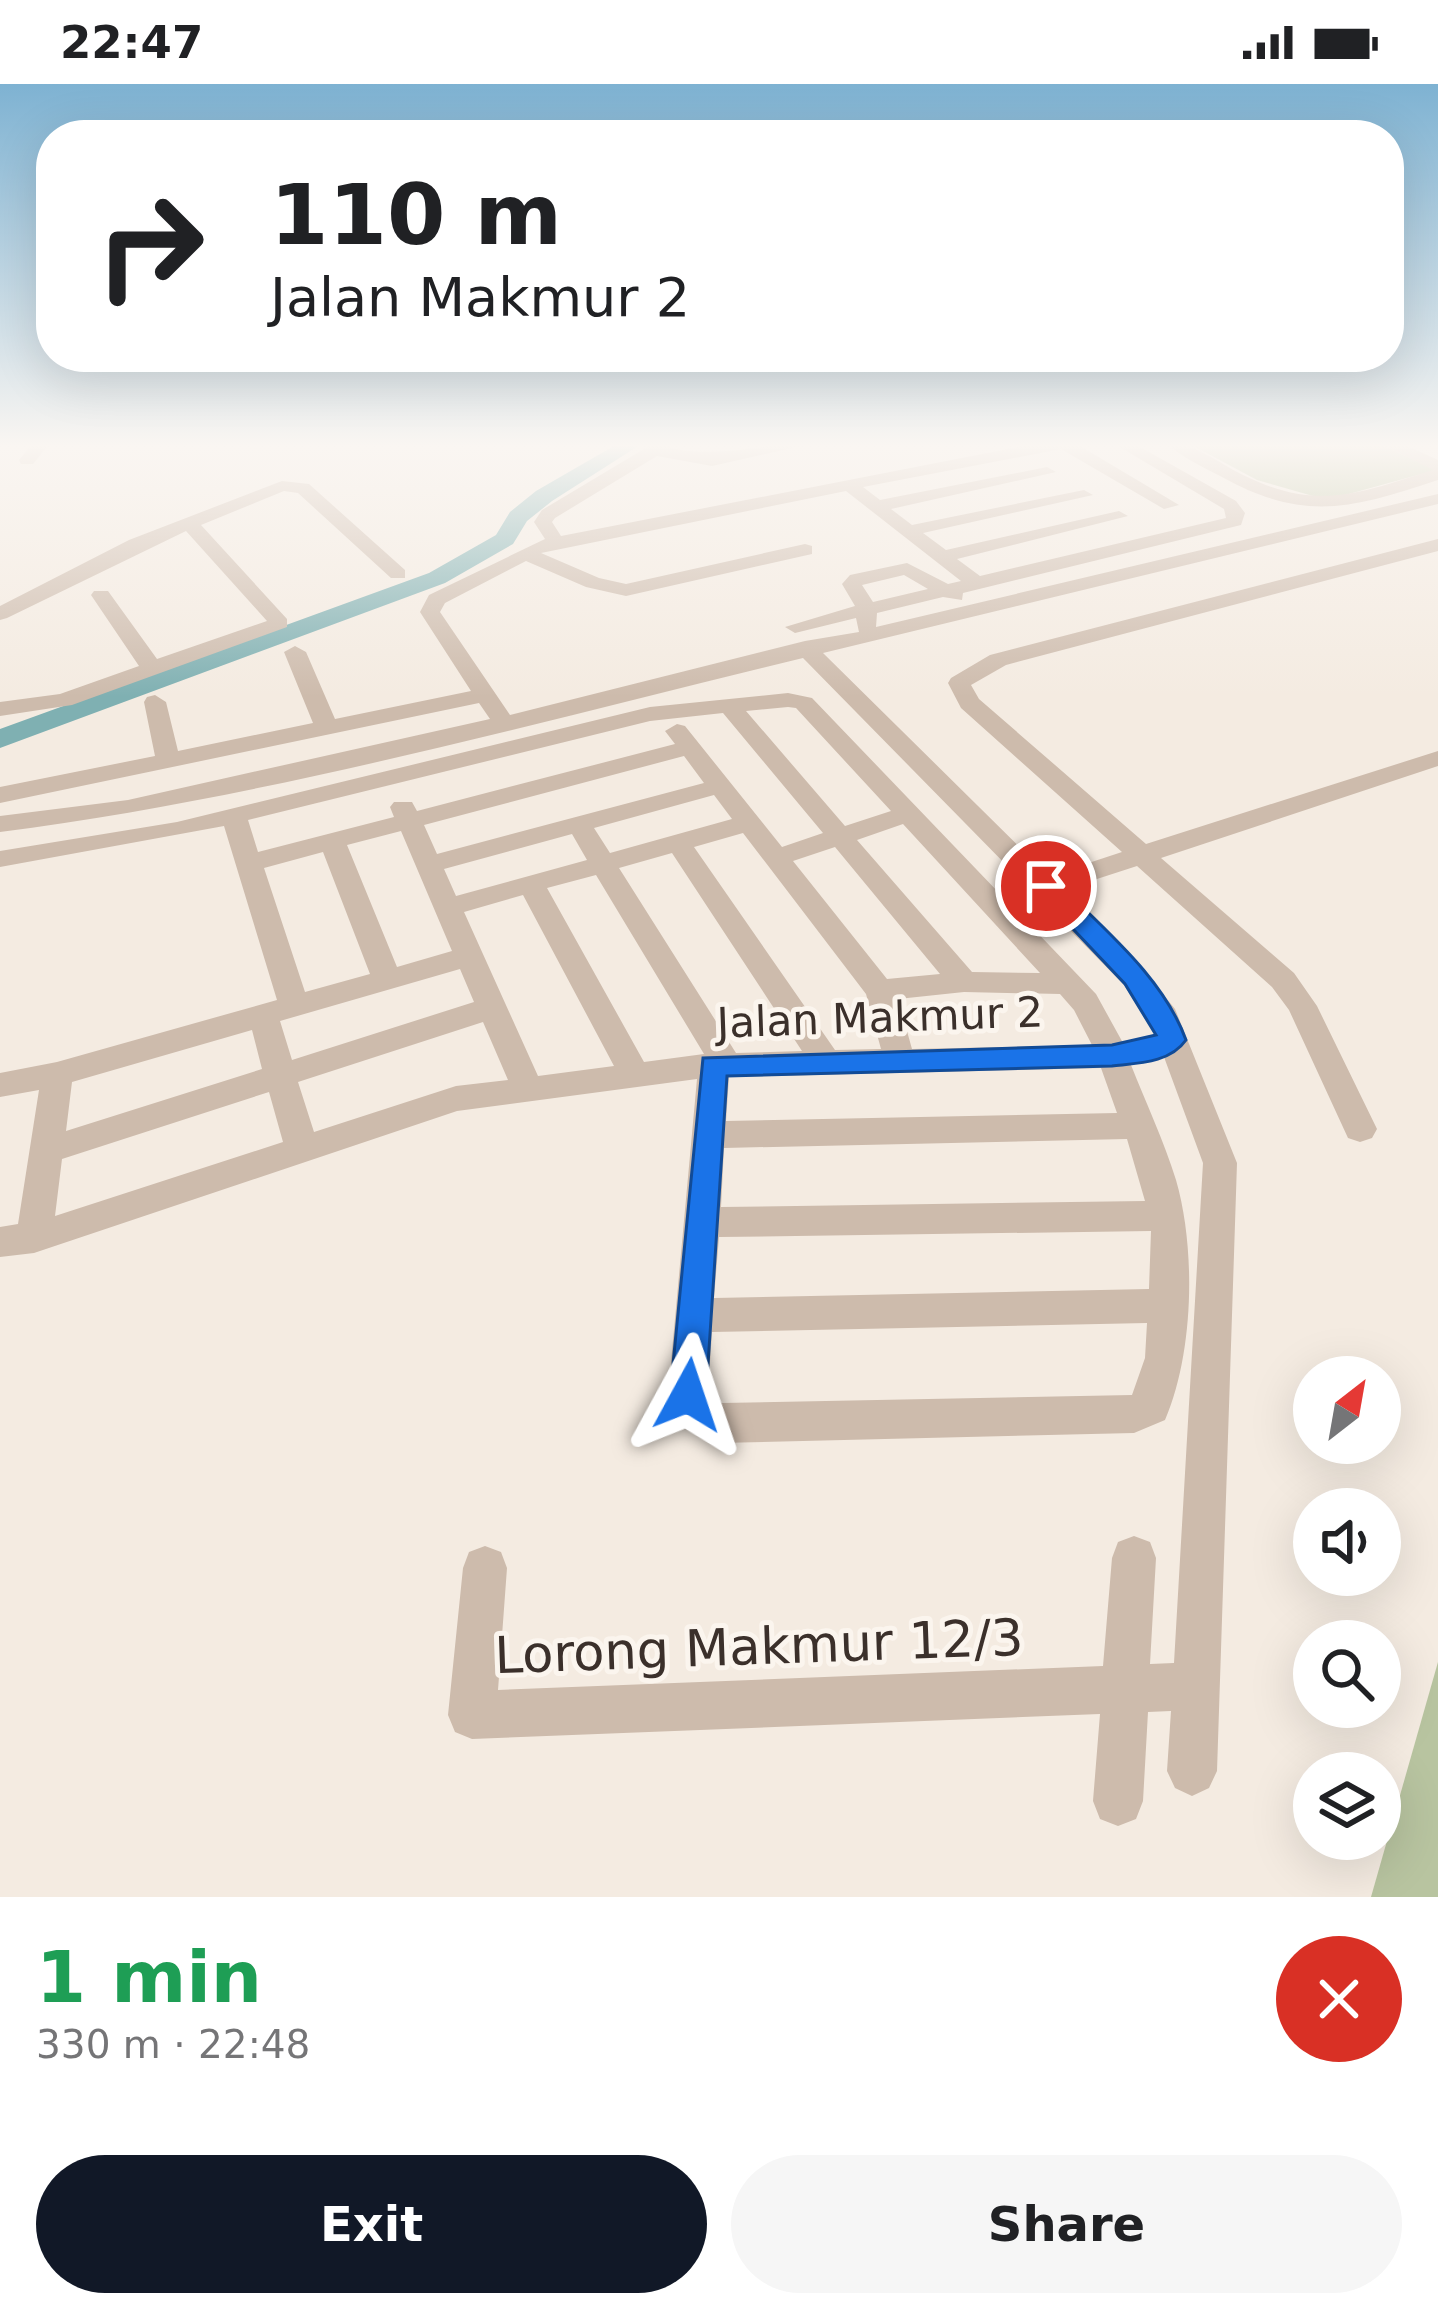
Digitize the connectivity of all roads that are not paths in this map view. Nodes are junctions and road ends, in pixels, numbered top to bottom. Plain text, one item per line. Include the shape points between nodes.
1 (178, 528) edge
2 (193, 528) edge
3 (344, 528) edge
4 (547, 528) edge
5 (630, 528) edge
6 (904, 528) edge
7 (925, 528) edge
8 (1069, 528) edge
9 (1138, 528) edge
10 (1210, 528) edge
11 (1304, 528) edge
12 (1324, 528) edge
13 (908, 531) junction
14 (1310, 531) junction
15 (1159, 541) junction
16 (556, 542) junction
17 (1438, 545) edge
18 (805, 550) dead end
19 (524, 553) junction
20 (942, 557) junction
21 (398, 574) dead end
22 (976, 583) junction
23 (944, 591) junction
24 (101, 595) dead end
25 (976, 608) junction
26 (0, 614) edge
27 (866, 621) junction
28 (800, 637) junction
29 (296, 652) dead end
30 (152, 668) junction
31 (483, 695) junction
32 (155, 702) dead end
33 (728, 705) junction
34 (0, 709) edge
35 (662, 712) junction
36 (503, 722) junction
37 (327, 728) junction
38 (690, 747) junction
39 (168, 761) junction
40 (1432, 765) edge
41 (390, 780) junction
42 (720, 786) junction
43 (0, 795) edge
44 (910, 813) junction
45 (234, 817) junction
46 (409, 821) junction
47 (0, 824) edge
48 (749, 824) junction
49 (579, 825) junction
50 (842, 837) junction
51 (332, 841) junction
52 (678, 843) junction
53 (1142, 854) junction
54 (776, 857) junction
55 (0, 859) edge
56 (249, 862) junction
57 (603, 864) junction
58 (429, 865) junction
59 (531, 884) junction
60 (1046, 886) junction
61 (448, 907) junction
62 (471, 956) junction
63 (388, 981) junction
64 (964, 982) junction
65 (1068, 984) junction
66 (879, 990) junction
67 (494, 1007) junction
68 (279, 1012) junction
69 (1172, 1040) junction
70 (1112, 1056) junction
71 (899, 1061) junction
72 (826, 1062) junction
73 (720, 1065) junction
74 (57, 1074) junction
75 (634, 1074) junction
76 (281, 1077) junction
77 (0, 1085) edge
78 (527, 1087) junction
79 (1138, 1126) junction
80 (1360, 1129) dead end
81 (709, 1135) junction
82 (302, 1150) junction
83 (46, 1151) junction
84 (1166, 1216) junction
85 (704, 1222) junction
86 (17, 1240) edge
87 (1168, 1306) junction
88 (695, 1315) junction
89 (1134, 1558) dead end
90 (485, 1568) dead end
91 (1196, 1686) junction
92 (1126, 1689) junction
93 (1192, 1771) dead end
94 (1118, 1802) dead end

1 - 26 street
2 - 30 street via 280,622
3 - 21 street
4 - 16 street
5 - 16 street
6 - 13 street
7 - 13 street
8 - 20 street
9 - 15 street
10 - 15 street
11 - 14 street
12 - 14 street
13 - 20 street
14 - 25 street
15 - 22 street
16 - 19 street
17 - 53 street via 998,660 964,676 959,692 969,703
18 - 19 street via 626,590
19 - 31 street via 429,606
20 - 22 street
22 - 23 street
23 - 25 street
23 - 27 street
23 - 27 street via 907,568 857,579
24 - 30 street
25 - 27 street
27 - 28 street
28 - 36 street
28 - 60 street
29 - 37 street
30 - 34 street via 64,700
31 - 36 street
31 - 37 street
32 - 39 street
33 - 35 street
33 - 44 street via 804,703
33 - 50 street
35 - 38 street
35 - 41 street
36 - 47 street via 128,808
37 - 39 street
38 - 42 street
38 - 46 street
39 - 43 street
40 - 53 street
41 - 45 street
41 - 46 street
42 - 48 street
42 - 49 street
44 - 50 street
44 - 65 street
45 - 55 street
45 - 56 street
46 - 51 street
46 - 58 street
48 - 52 street
48 - 54 street
49 - 57 street
49 - 58 street
50 - 54 street
50 - 64 street
51 - 56 street
51 - 63 street
52 - 57 street
52 - 72 street
53 - 60 street
53 - 80 street via 1283,980
54 - 66 street
56 - 68 street
57 - 59 street
57 - 73 street
58 - 61 street
59 - 61 street
59 - 75 street
60 - 69 street via 1134,978
61 - 62 street
62 - 63 street
62 - 67 street
63 - 68 street
64 - 65 street
64 - 66 street
65 - 70 street
66 - 71 street
67 - 76 street
67 - 78 street
68 - 74 street
68 - 76 street
69 - 70 street, Jalan Makmur 2
69 - 91 street via 1220,1162
70 - 71 street, Jalan Makmur 2
70 - 79 street
71 - 72 street, Jalan Makmur 2
72 - 73 street, Jalan Makmur 2
73 - 75 street, Jalan Makmur 2
73 - 81 street
74 - 77 street
74 - 83 street
75 - 78 street, Jalan Makmur 2
76 - 82 street
76 - 83 street
78 - 82 street, Jalan Makmur 2 via 456,1100
79 - 81 street
79 - 84 street
81 - 85 street
82 - 86 street, Jalan Makmur 2
83 - 86 street
84 - 85 street
84 - 87 street
85 - 88 street
87 - 88 street
87 - 88 street via 1158,1395 1134,1414 719,1423 688,1395
89 - 92 street
90 - 92 street, Lorong Makmur 12/3 via 472,1715
91 - 92 street, Lorong Makmur 12/3
91 - 93 street
92 - 94 street

